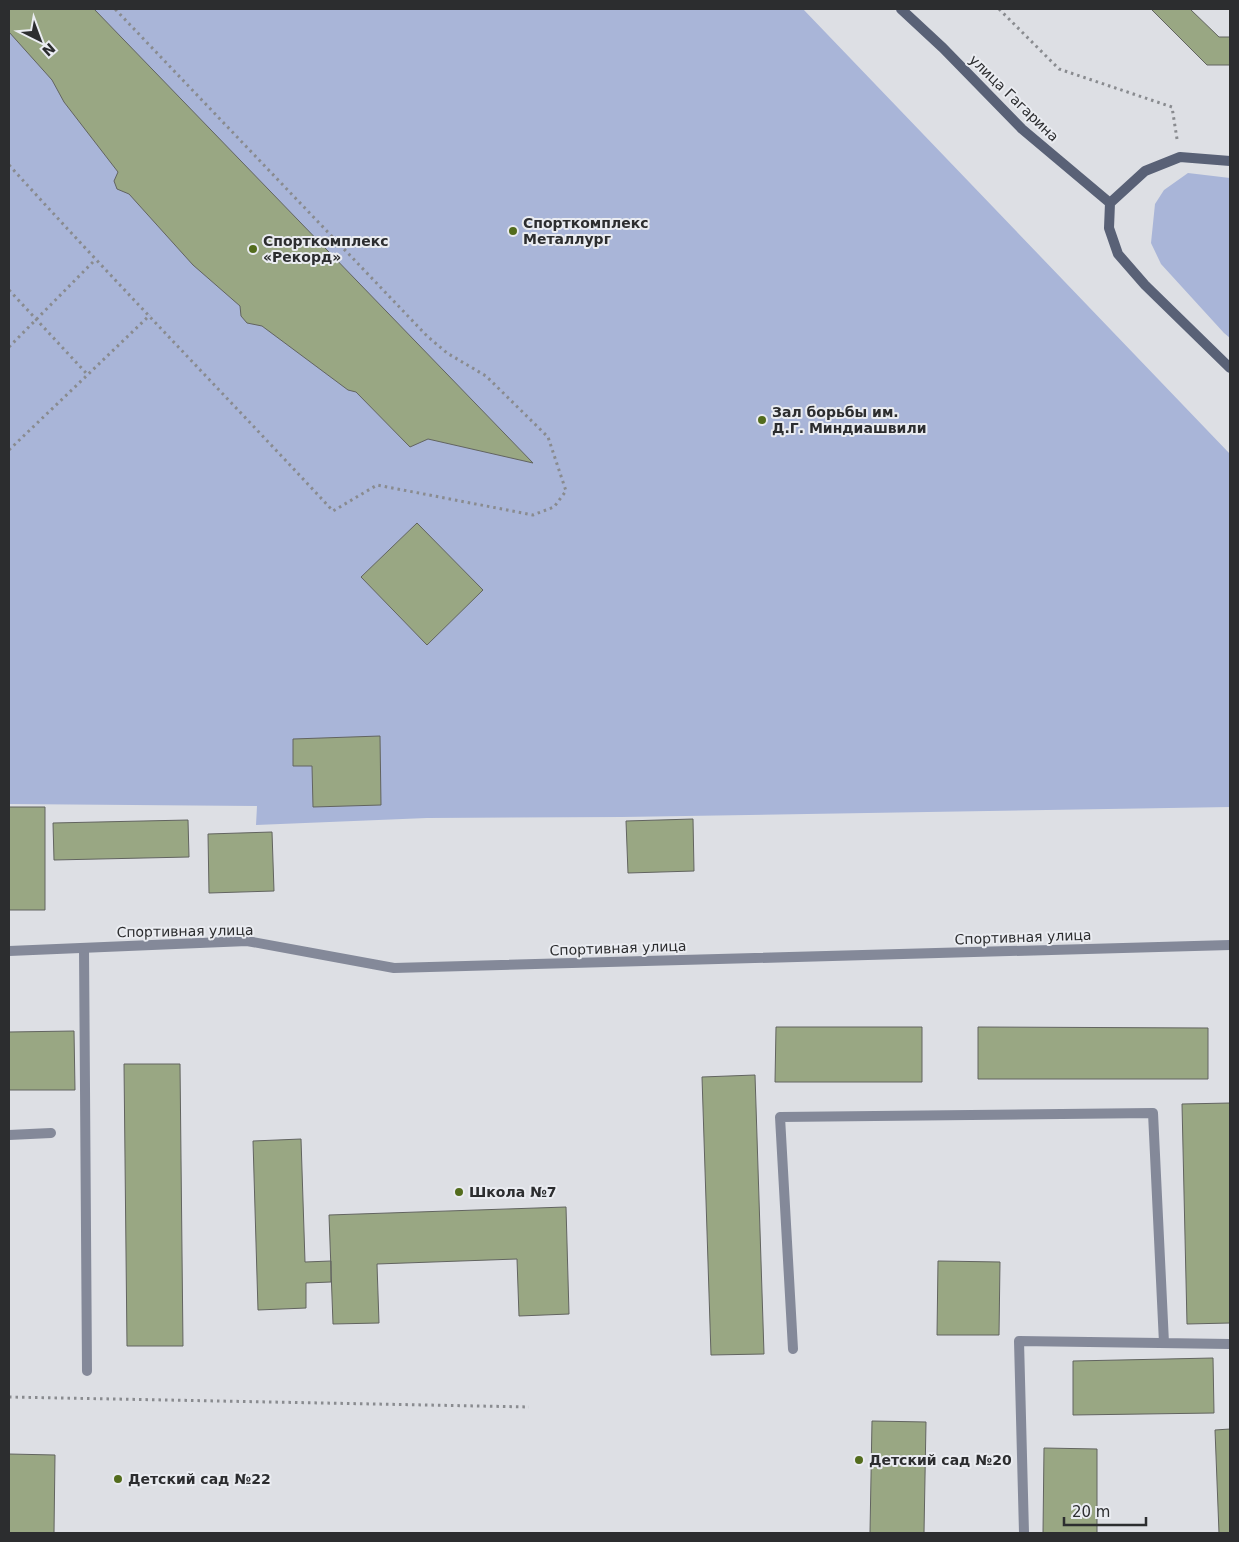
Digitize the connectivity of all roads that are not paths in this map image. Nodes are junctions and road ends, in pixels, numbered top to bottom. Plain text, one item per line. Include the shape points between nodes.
1 (906, 10) edge
2 (1230, 160) edge
3 (1110, 203) junction
4 (1230, 368) edge
5 (1230, 944) edge
6 (84, 948) junction
7 (9, 951) edge
8 (51, 1133) dead end
9 (9, 1135) edge
10 (1164, 1343) junction
11 (1230, 1344) edge
12 (793, 1349) dead end
13 (87, 1371) dead end
14 (1024, 1533) edge

1 - 3 main road, улица Гагарина via 1022,129
2 - 3 main road via 1180,157 1146,171
3 - 4 main road via 1110,228 1118,254
5 - 6 street, Спортивная улица via 394,968 248,941
6 - 7 street, Спортивная улица
6 - 13 street
8 - 9 street
10 - 11 street
10 - 12 street via 1153,1113 780,1117
10 - 14 street via 1019,1341

